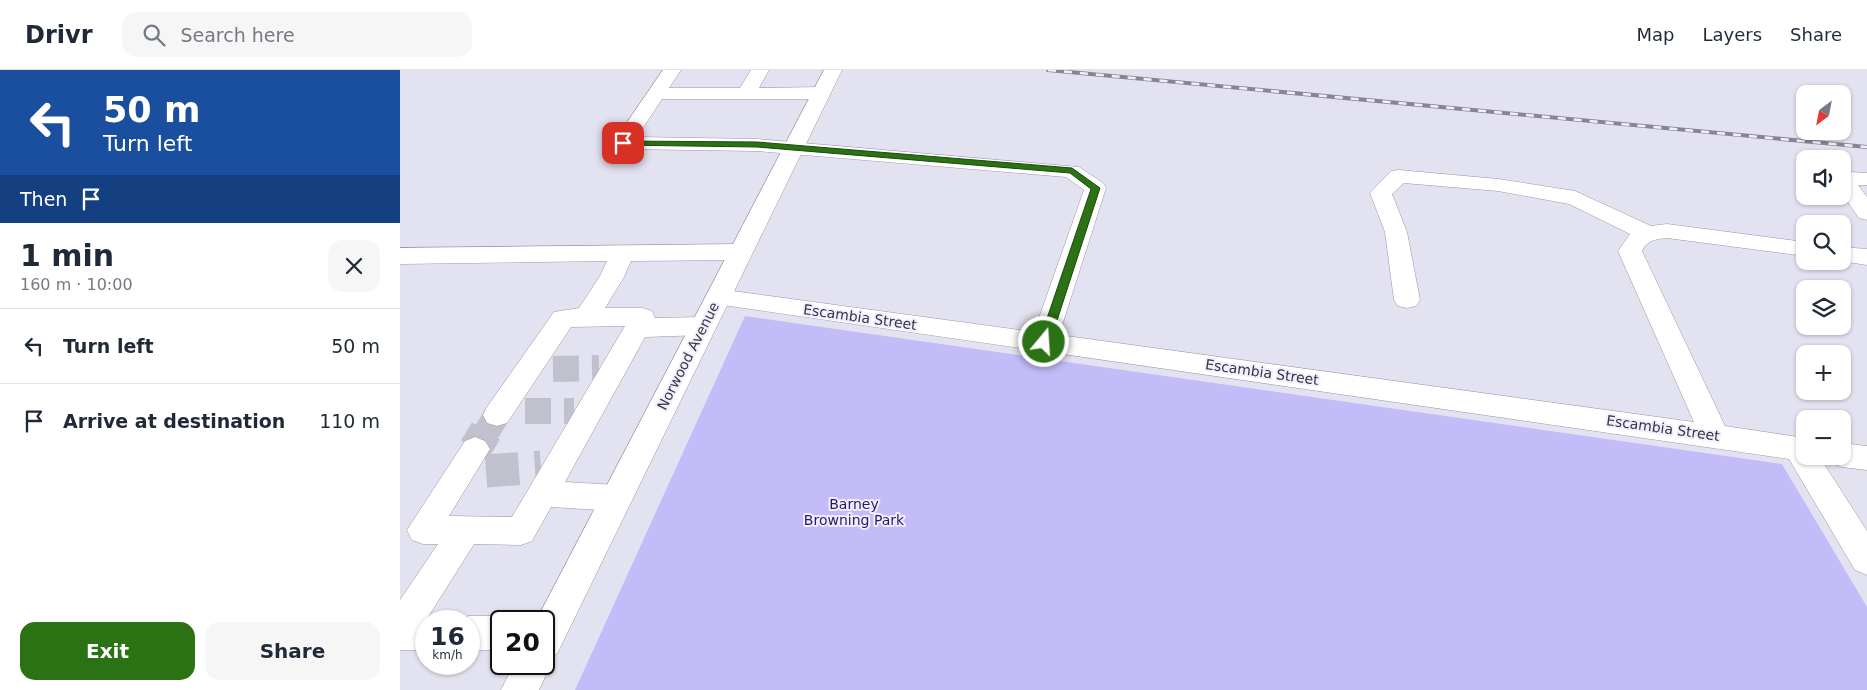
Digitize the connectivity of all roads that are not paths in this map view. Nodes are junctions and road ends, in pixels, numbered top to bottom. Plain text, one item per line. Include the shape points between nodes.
1 (672, 70) edge
2 (760, 70) edge
3 (832, 70) edge
4 (656, 93) junction
5 (746, 94) junction
6 (820, 94) junction
7 (793, 149) junction
8 (1867, 179) edge
9 (1867, 213) edge
10 (1646, 233) junction
11 (1796, 248) edge
12 (741, 252) junction
13 (623, 253) junction
14 (1851, 255) edge
15 (400, 256) edge
16 (1867, 257) edge
17 (718, 297) junction
18 (1407, 300) dead end
19 (587, 317) junction
20 (703, 326) junction
21 (637, 328) junction
22 (1044, 342) junction
23 (507, 412) tunnel mouth
24 (1715, 436) junction
25 (1796, 449) edge
26 (1851, 456) edge
27 (1867, 458) edge
28 (473, 465) tunnel mouth
29 (1810, 465) edge
30 (548, 475) junction
31 (617, 498) junction
32 (465, 530) junction
33 (1867, 560) edge
34 (555, 618) edge
35 (400, 629) edge
36 (400, 633) edge
37 (415, 633) edge
38 (527, 675) edge
39 (520, 690) edge

1 - 4 street
2 - 5 street
3 - 6 street, Norwood Avenue
4 - 5 street
4 - 7 street via 623,143 757,145
5 - 6 street
6 - 7 street, Norwood Avenue
7 - 12 street, Norwood Avenue
7 - 22 street via 1072,171 1088,182 1095,188
8 - 9 street via 1852,178 1847,185
10 - 11 street via 1667,231
10 - 18 street via 1575,198 1498,185 1399,176 1381,193 1396,232
10 - 24 street via 1634,241 1630,252
12 - 13 street
12 - 17 street, Norwood Avenue
13 - 15 street
13 - 19 street
14 - 16 street
17 - 20 street, Norwood Avenue
17 - 22 street, Escambia Street
19 - 21 street via 643,317
19 - 23 street via 563,318 540,370
20 - 21 street
20 - 31 street, Norwood Avenue
21 - 30 street via 606,369
22 - 24 street, Escambia Street
24 - 25 street, Escambia Street
26 - 27 street
28 - 32 street via 423,530
29 - 33 street
30 - 31 street
30 - 32 street via 520,531
31 - 34 street, Norwood Avenue
32 - 35 street
36 - 37 street
38 - 39 street, Norwood Avenue

